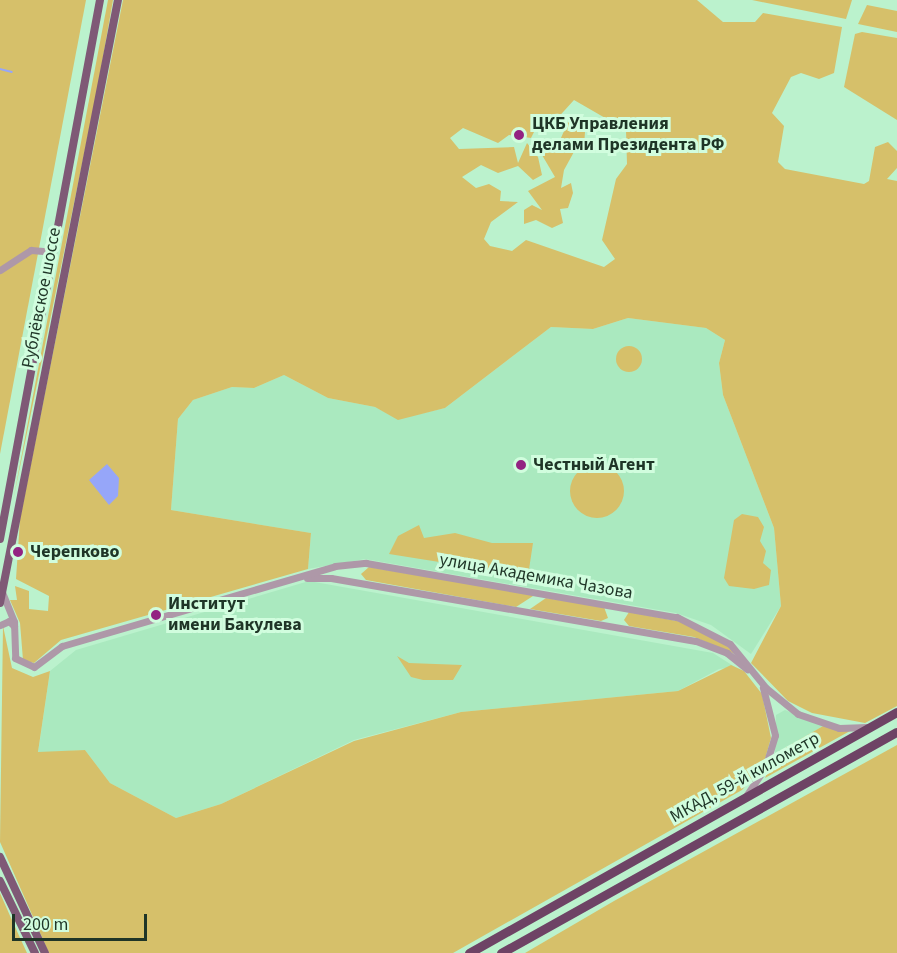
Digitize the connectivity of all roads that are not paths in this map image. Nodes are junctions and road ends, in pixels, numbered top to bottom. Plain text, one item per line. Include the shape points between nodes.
1 (100, 0) edge
2 (118, 0) edge
3 (52, 252) junction
4 (0, 270) edge
5 (0, 539) edge
6 (291, 580) junction
7 (2, 591) junction
8 (0, 603) edge
9 (0, 625) edge
10 (14, 626) junction
11 (758, 678) junction
12 (897, 712) edge
13 (872, 726) junction
14 (897, 732) edge
15 (745, 797) junction
16 (0, 857) edge
17 (0, 881) edge
18 (34, 953) edge
19 (45, 953) edge
20 (469, 953) edge
21 (501, 953) edge

1 - 3 main road, Рублёвское шоссе
2 - 7 main road, Рублёвское шоссе
3 - 4 street via 31,250
3 - 5 main road, Рублёвское шоссе
6 - 10 street, улица Академика Чазова via 62,646 34,667 15,658
6 - 11 street, улица Академика Чазова via 331,578 696,640 727,653
6 - 11 street, улица Академика Чазова via 366,563 676,617 730,644
7 - 8 main road, Рублёвское шоссе
7 - 10 street, улица Академика Чазова
9 - 10 street via 9,621
11 - 13 street, улица Академика Чазова via 786,706 808,719 839,728
11 - 15 street, улица Академика Чазова via 775,735 765,768
12 - 13 highway, МКАД, 59-й километр
13 - 15 highway, МКАД, 59-й километр
14 - 21 highway, МКАД, 59-й километр
15 - 20 highway, МКАД, 59-й километр
16 - 19 main road
17 - 18 main road

